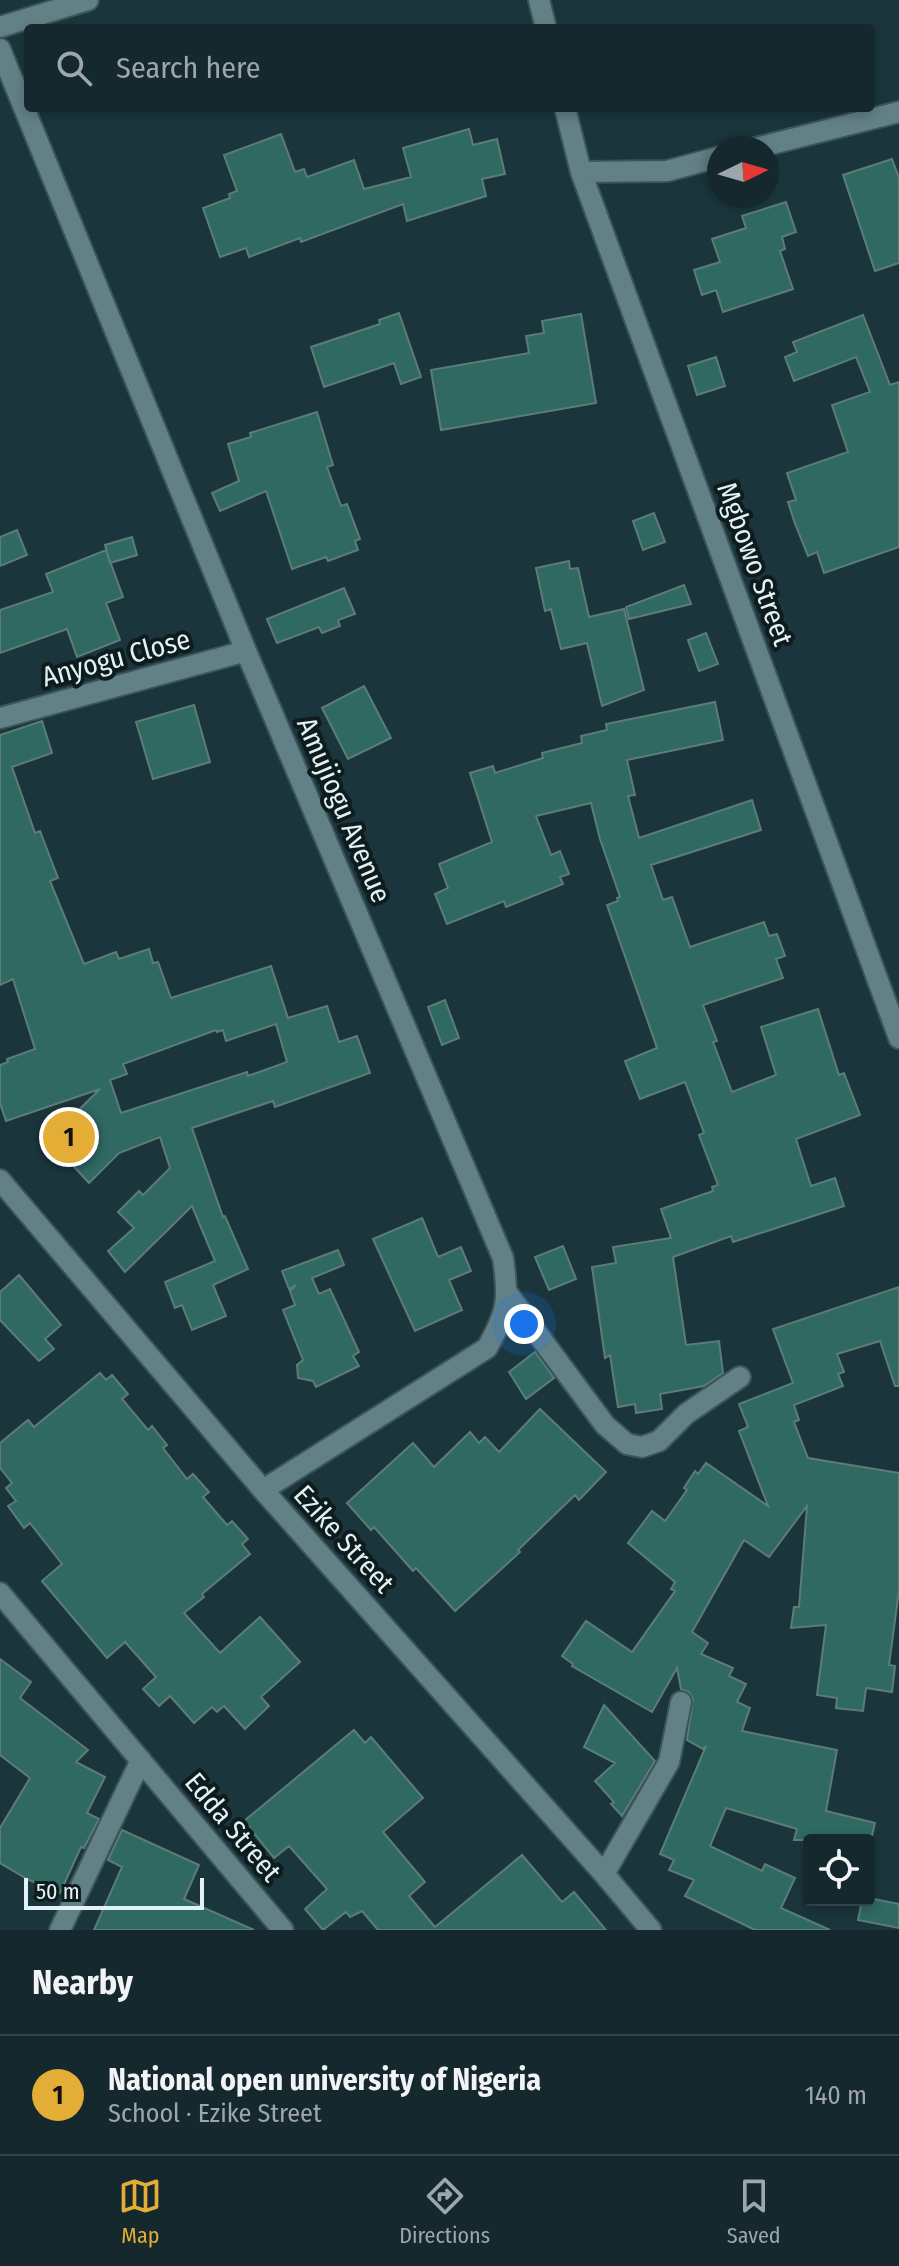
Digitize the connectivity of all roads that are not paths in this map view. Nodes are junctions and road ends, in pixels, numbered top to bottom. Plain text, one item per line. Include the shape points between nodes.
1 (88, 0) edge
2 (539, 0) edge
3 (545, 24) edge
4 (0, 27) edge
5 (0, 49) edge
6 (24, 108) edge
7 (26, 112) edge
8 (566, 112) edge
9 (899, 112) edge
10 (779, 142) edge
11 (707, 160) edge
12 (581, 172) junction
13 (246, 651) junction
14 (0, 718) edge
15 (899, 1038) edge
16 (0, 1180) edge
17 (508, 1294) junction
18 (740, 1377) dead end
19 (263, 1490) junction
20 (0, 1593) edge
21 (681, 1702) dead end
22 (141, 1760) junction
23 (604, 1874) junction
24 (60, 1930) edge
25 (283, 1930) edge
26 (651, 1930) edge

1 - 4 street
2 - 3 street
5 - 6 street, Amujiogu Avenue
7 - 13 street, Amujiogu Avenue
8 - 12 street, Mgbowo Street
9 - 10 street
11 - 12 street via 667,171
12 - 15 street, Mgbowo Street
13 - 14 street, Anyogu Close
13 - 17 street, Amujiogu Avenue via 503,1258
16 - 19 street, Ezike Street
17 - 18 street via 605,1425 627,1444 642,1447 659,1441 686,1414
17 - 19 street, Amujiogu Avenue via 487,1348
19 - 23 street, Ezike Street
20 - 22 street, Edda Street
21 - 23 street via 669,1762
22 - 24 street
22 - 25 street, Edda Street
23 - 26 street, Ezike Street

